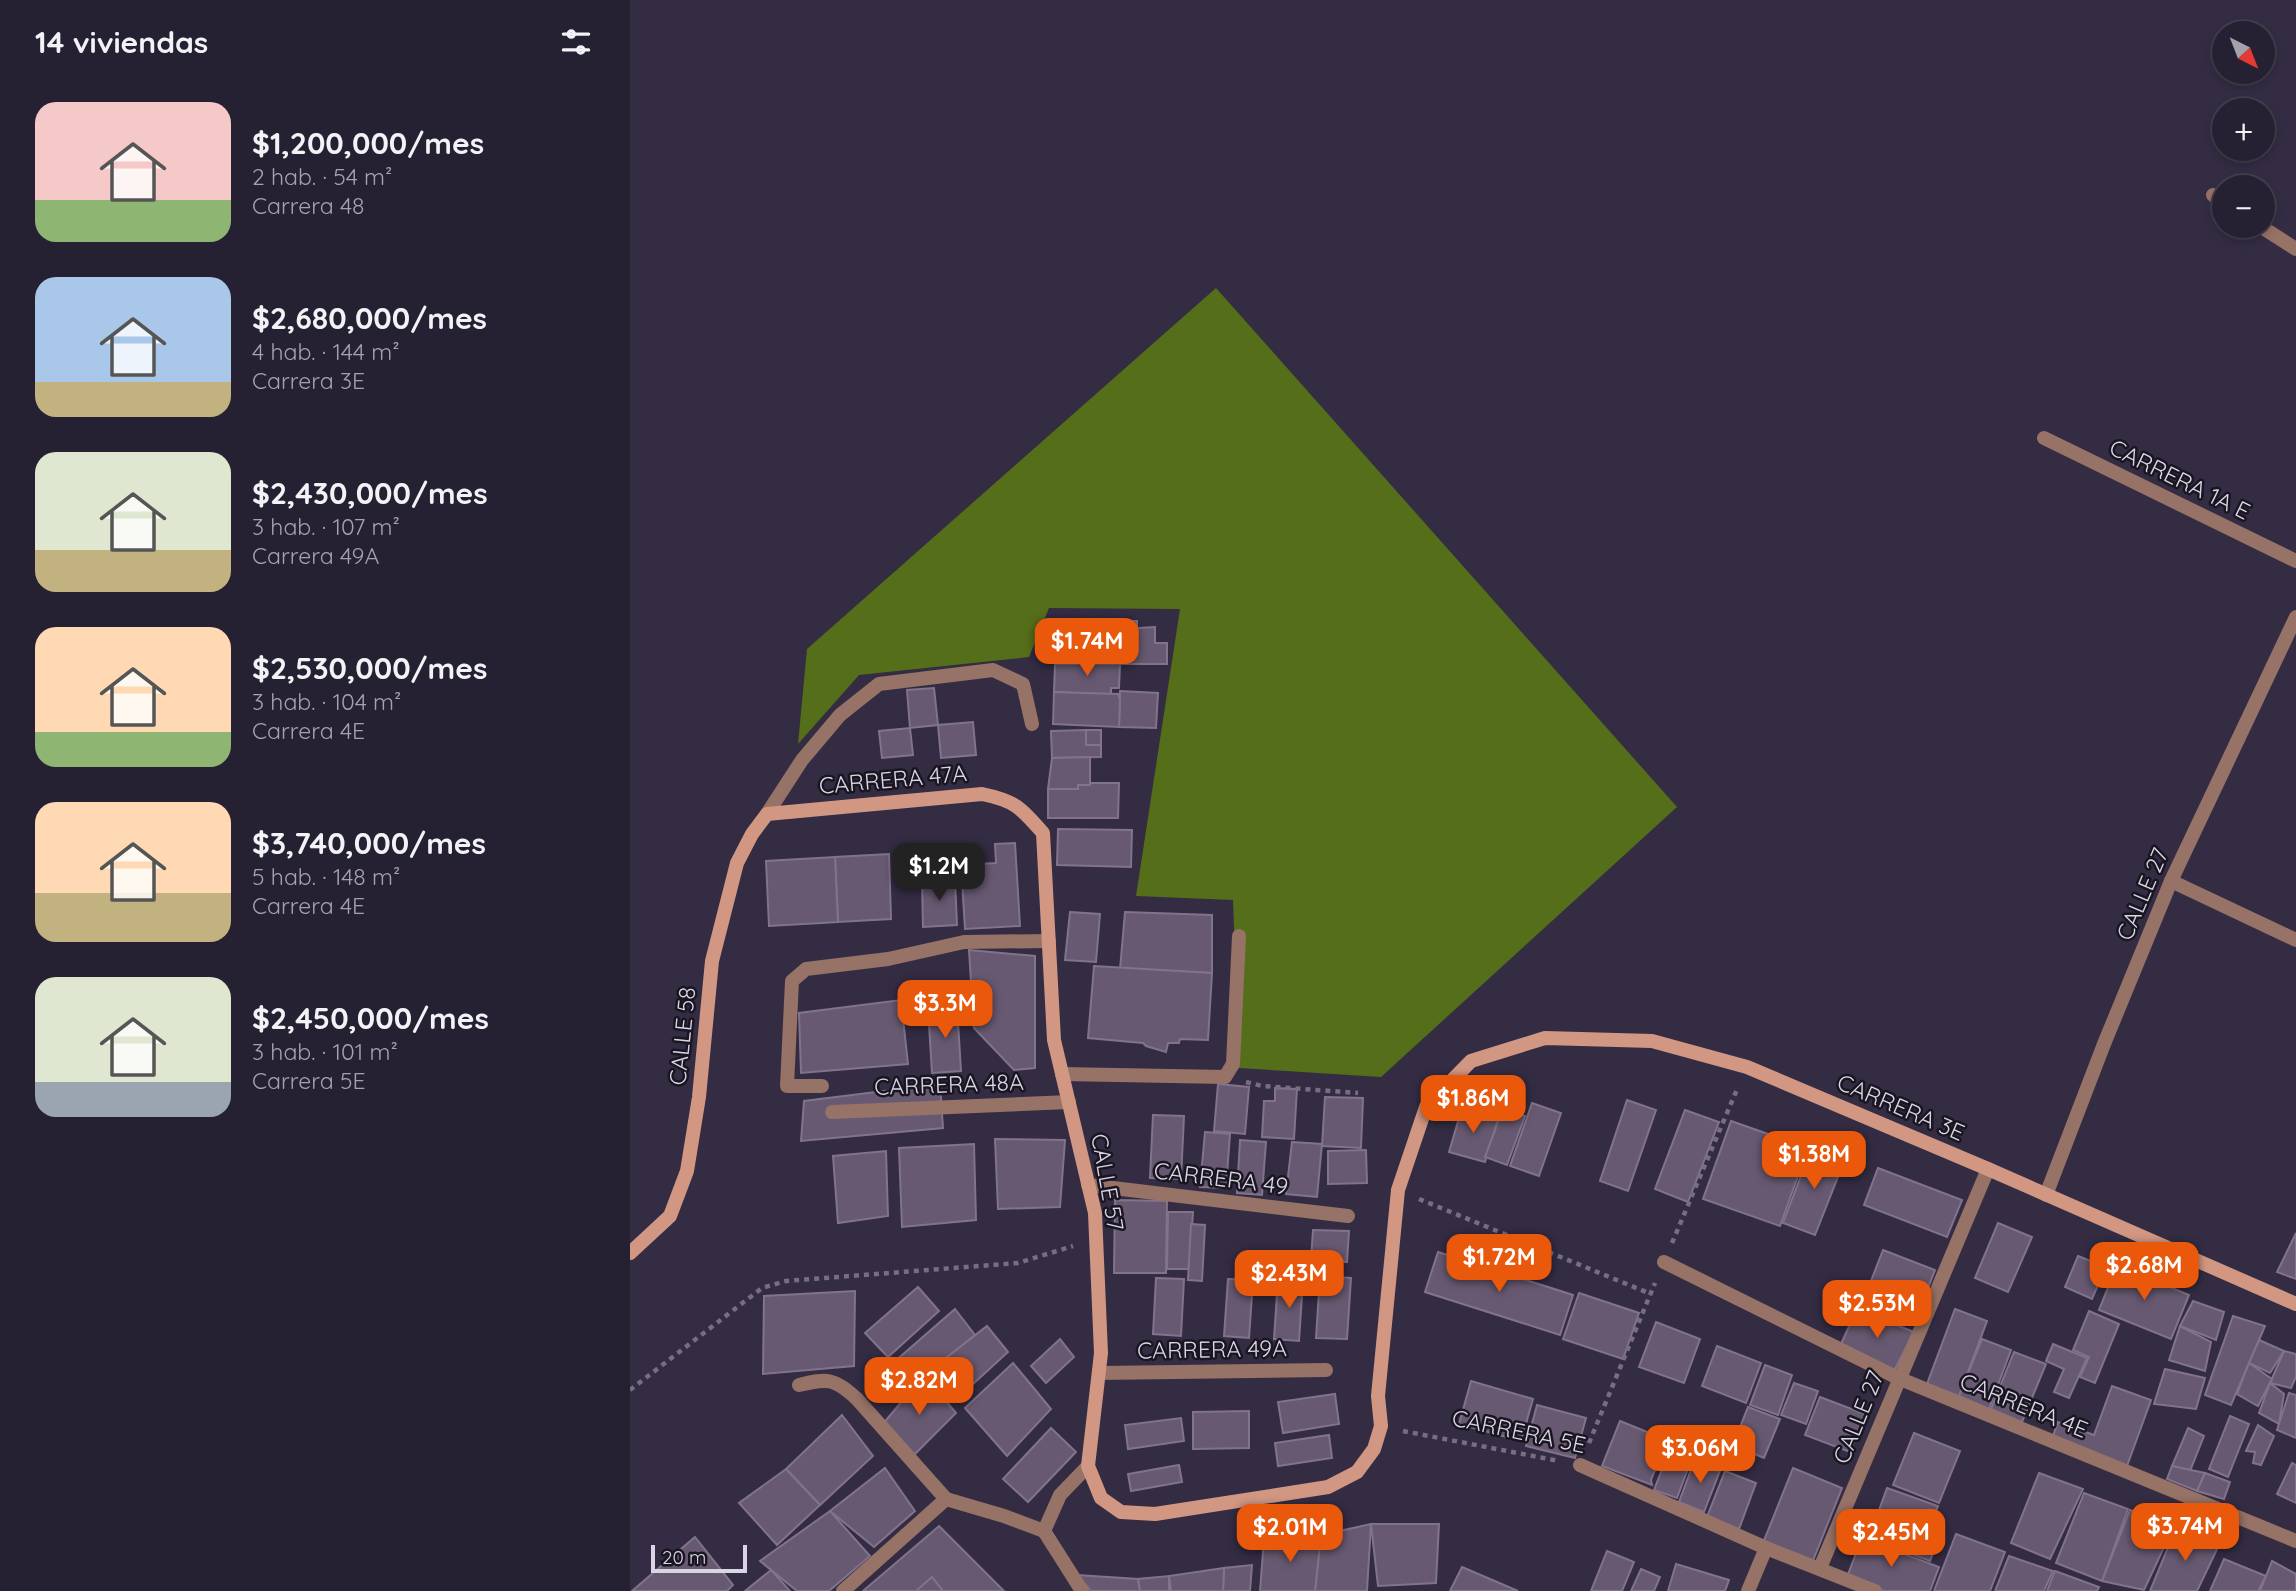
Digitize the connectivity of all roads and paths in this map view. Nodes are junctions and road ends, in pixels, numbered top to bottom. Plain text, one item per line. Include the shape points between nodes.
1 (2275, 236) edge
2 (2296, 249) edge
3 (2044, 438) dead end
4 (2296, 561) edge
5 (2296, 617) edge
6 (1032, 724) dead end
7 (1021, 808) joint
8 (767, 814) junction
9 (2171, 881) junction
10 (1239, 936) dead end
11 (2296, 940) edge
12 (1049, 941) junction
13 (1062, 1074) junction
14 (1225, 1077) junction
15 (822, 1086) dead end
16 (1358, 1093) dead end
17 (1069, 1102) junction
18 (832, 1112) dead end
19 (1988, 1168) junction
20 (1088, 1185) junction
21 (1398, 1190) junction
22 (2046, 1195) junction
23 (1348, 1216) dead end
24 (1097, 1239) junction
25 (630, 1253) edge
26 (1664, 1262) dead end
27 (1651, 1294) dead end
28 (2296, 1304) edge
29 (1326, 1370) dead end
30 (1098, 1373) junction
31 (1898, 1378) junction
32 (799, 1385) dead end
33 (630, 1390) edge
34 (1381, 1426) junction
35 (1580, 1465) joint
36 (1088, 1466) junction
37 (946, 1499) junction
38 (1044, 1531) junction
39 (2296, 1541) edge
40 (1766, 1548) junction
41 (1820, 1568) junction
42 (843, 1591) edge
43 (1082, 1591) edge
44 (1748, 1591) edge
45 (1875, 1591) edge

1 - 2 street
3 - 4 street, CARRERA 1A E
5 - 9 street, CALLE 27
6 - 8 street via 1023,684 993,670 879,684 840,715 802,760
7 - 8 main road, CARRERA 47A via 982,794
7 - 12 main road, CALLE 57 via 1043,833
8 - 25 main road, CALLE 58 via 737,863 712,961 687,1171 670,1216
9 - 11 street
9 - 22 street, CALLE 27
10 - 14 street via 1233,1064
12 - 13 main road, CALLE 57 via 1054,1040
12 - 15 street via 964,942 888,959 806,969 792,981 787,1086
13 - 14 street
13 - 17 main road, CALLE 57
14 - 16 path via 1262,1086
17 - 18 street, CARRERA 48A
17 - 20 main road, CALLE 57
19 - 21 main road, CARRERA 3E via 1747,1066 1652,1041 1545,1038 1471,1061 1426,1107
19 - 22 main road, CARRERA 3E
19 - 31 street, CALLE 27
20 - 23 street, CARRERA 49
20 - 24 main road, CALLE 57
21 - 27 path
21 - 34 main road via 1378,1396
22 - 28 main road, CARRERA 3E
24 - 30 main road, CALLE 57
24 - 33 path via 1018,1263 786,1281 762,1288
26 - 31 street, CARRERA 4E
29 - 30 street, CARRERA 49A
30 - 36 main road, CALLE 57
31 - 39 street, CARRERA 4E
31 - 41 street, CALLE 27
32 - 37 street via 825,1378 841,1384
34 - 35 path, CARRERA 5E
34 - 36 main road via 1374,1449 1357,1472 1328,1487 1155,1514 1121,1512 1101,1498
35 - 40 street, CARRERA 5E
36 - 38 street via 1060,1495
37 - 38 street
37 - 42 street
38 - 43 street
40 - 41 street, CARRERA 5E
40 - 44 street
41 - 45 street, CARRERA 5E

